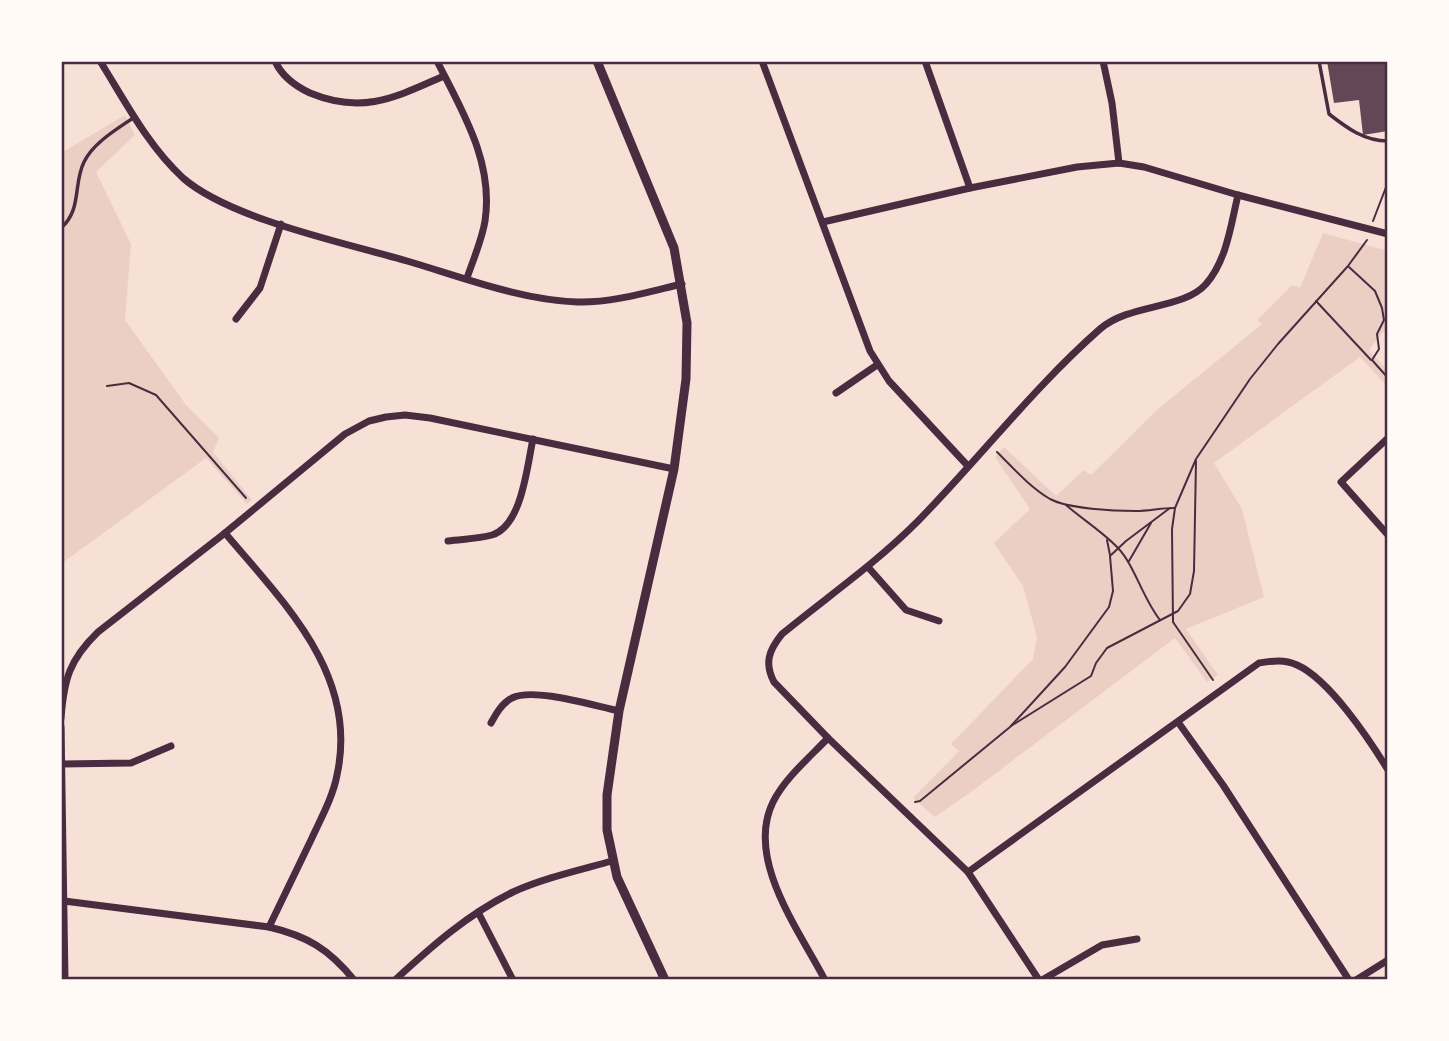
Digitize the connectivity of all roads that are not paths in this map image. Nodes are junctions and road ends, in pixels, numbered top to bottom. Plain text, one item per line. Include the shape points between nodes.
1 (100, 61) edge
2 (275, 61) edge
3 (437, 61) edge
4 (597, 61) edge
5 (762, 61) edge
6 (925, 61) edge
7 (1103, 61) edge
8 (1319, 61) edge
9 (444, 76) junction
10 (135, 117) junction
11 (1388, 141) edge
12 (1119, 163) junction
13 (970, 188) junction
14 (1238, 195) junction
15 (823, 222) junction
16 (281, 224) junction
17 (61, 228) edge
18 (1388, 234) edge
19 (467, 278) junction
20 (682, 284) junction
21 (236, 319) dead end
22 (877, 365) junction
23 (836, 393) dead end
24 (1388, 438) edge
25 (533, 439) junction
26 (967, 466) junction
27 (674, 469) junction
28 (225, 533) junction
29 (1388, 535) edge
30 (448, 541) dead end
31 (868, 567) junction
32 (939, 621) dead end
33 (619, 711) junction
34 (61, 718) edge
35 (1178, 722) junction
36 (491, 723) dead end
37 (61, 727) edge
38 (828, 738) junction
39 (171, 746) dead end
40 (62, 764) edge
41 (1388, 770) edge
42 (612, 861) junction
43 (968, 872) junction
44 (64, 901) junction
45 (478, 912) junction
46 (269, 927) junction
47 (1137, 939) dead end
48 (1388, 960) edge
49 (65, 980) edge
50 (354, 980) edge
51 (395, 980) edge
52 (513, 980) edge
53 (665, 980) edge
54 (825, 980) edge
55 (1041, 980) edge
56 (1349, 980) edge
57 (1356, 980) edge

1 - 10 street
2 - 9 street via 288,80 302,89 350,103 389,100
3 - 9 street
4 - 20 street via 674,248
5 - 15 street
6 - 13 street
7 - 12 street
8 - 11 lane via 1329,114 1351,131
9 - 19 street via 472,131 485,183 485,220
10 - 16 street via 184,179 230,206
10 - 17 lane via 96,146 84,161 77,201
12 - 13 street
12 - 14 street
13 - 15 street
14 - 18 street
14 - 26 street via 1219,266 1205,286 1183,298 1118,317 1102,328
15 - 22 street
16 - 19 street
16 - 21 street via 260,288
19 - 20 street via 526,295 579,302
20 - 27 street via 687,379
22 - 23 street
22 - 26 street
24 - 29 street via 1341,482
25 - 27 street
25 - 28 street via 405,415 369,421 345,434
25 - 30 street via 516,510 508,524 492,535
26 - 31 street
27 - 33 street
28 - 34 street via 81,648 70,668
28 - 46 street via 303,629 325,663 338,699 342,736 337,777
31 - 32 street via 906,610
31 - 38 street via 782,634 768,659 774,682
33 - 36 street via 543,696 519,696 505,703
33 - 42 street via 607,795
35 - 41 street via 1259,663 1283,661 1310,673 1328,690
35 - 43 street
35 - 56 street
37 - 40 street
38 - 43 street
38 - 54 street via 773,802 765,829 771,878
39 - 40 street via 131,763
40 - 44 street
42 - 45 street via 516,891
42 - 53 street
43 - 55 street
44 - 46 street
44 - 49 street
45 - 51 street
45 - 52 street
46 - 50 street via 317,945 337,959
47 - 55 street via 1102,945
48 - 57 street

